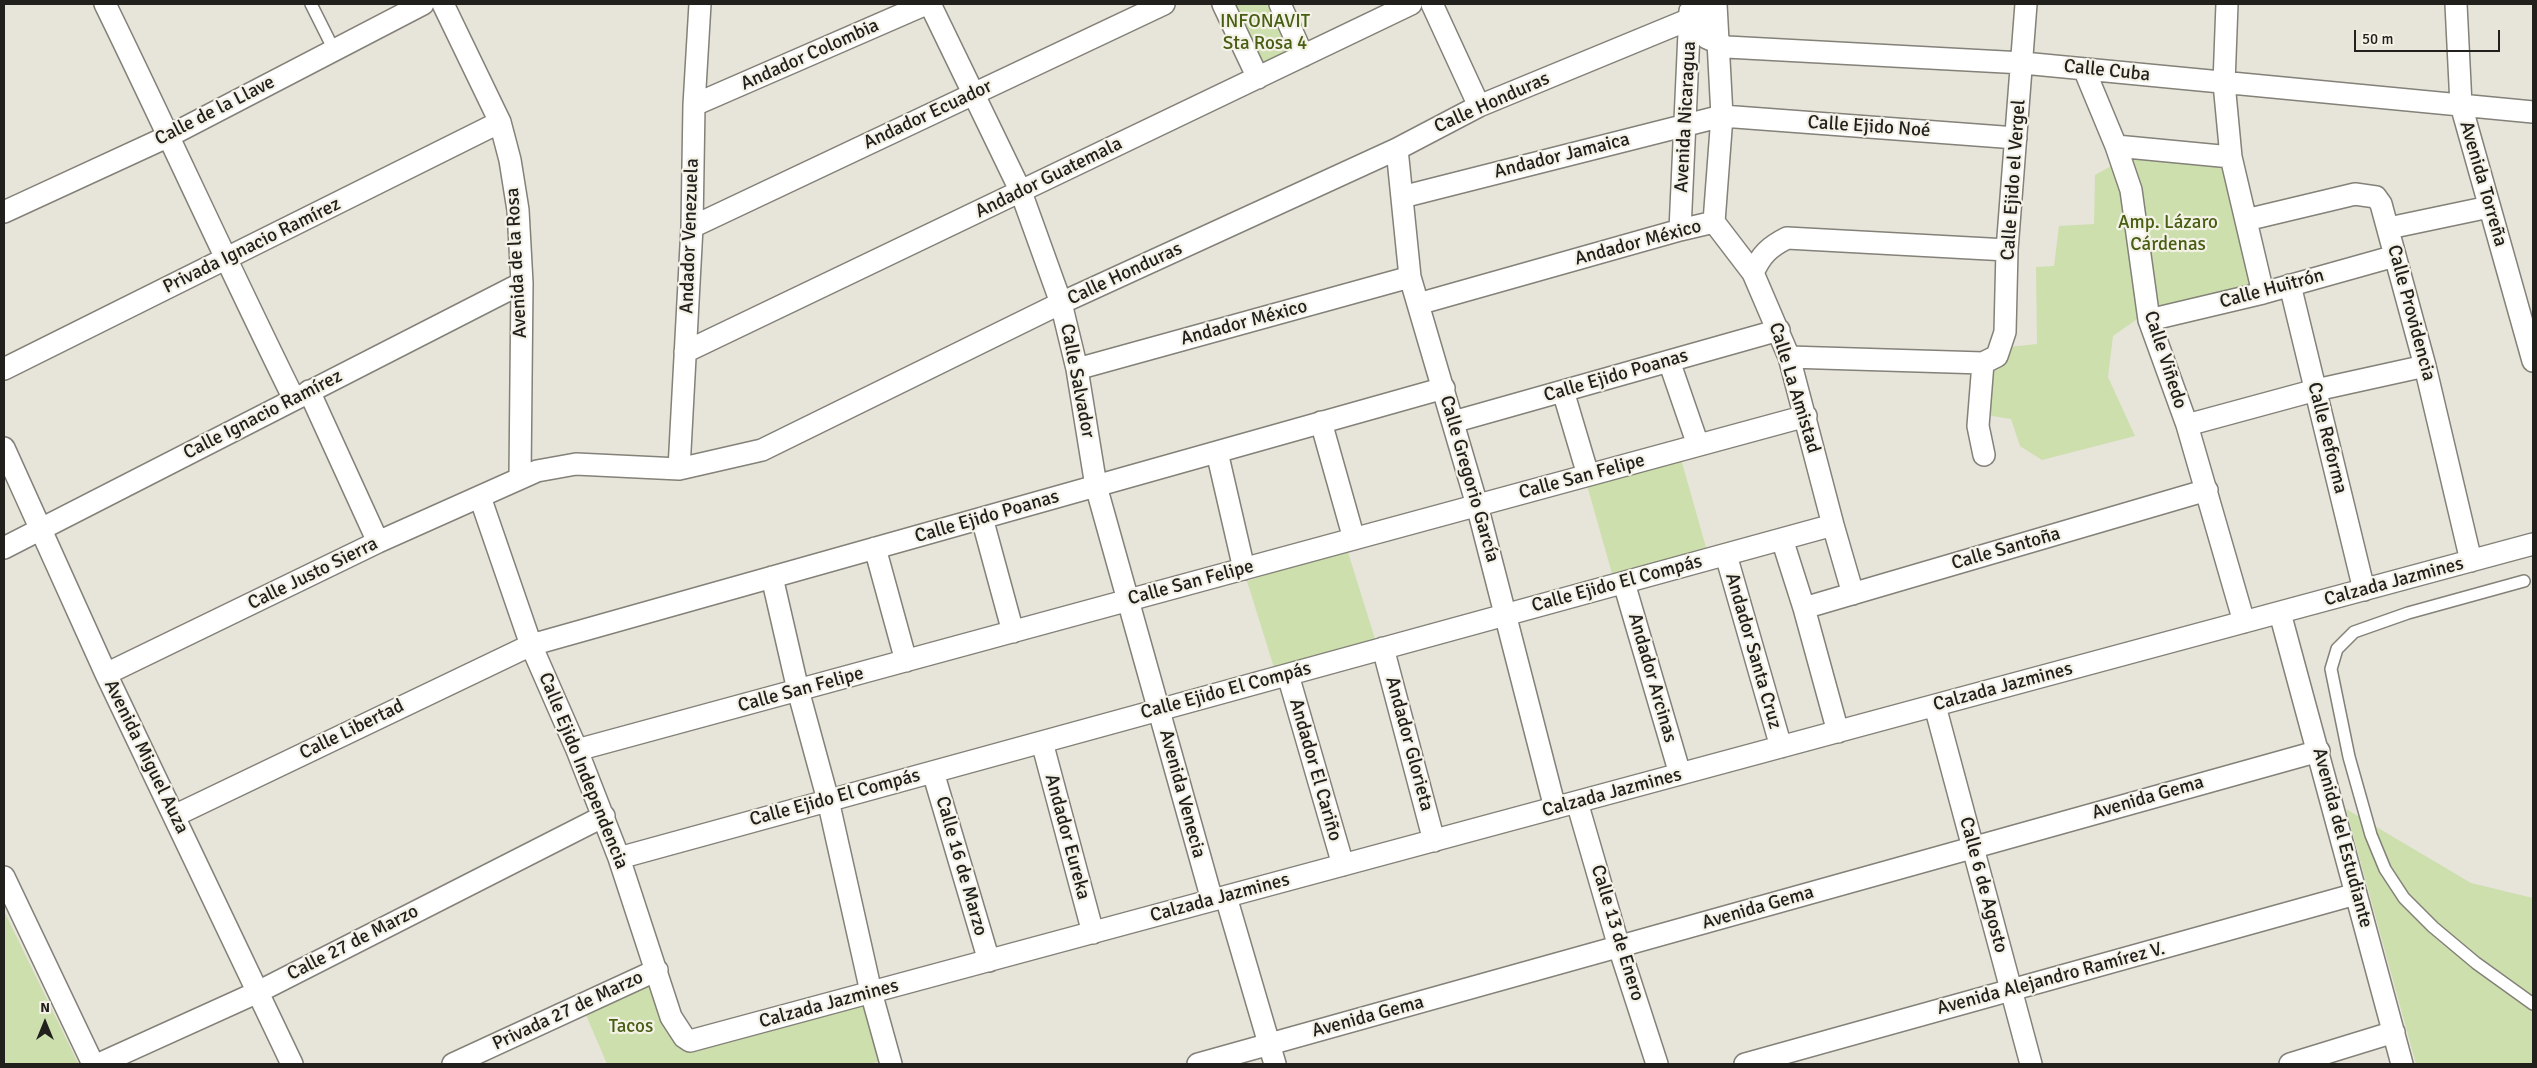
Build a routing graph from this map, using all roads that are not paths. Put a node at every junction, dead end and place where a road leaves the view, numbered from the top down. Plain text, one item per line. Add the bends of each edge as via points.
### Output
1 (105, 4) edge
2 (311, 4) edge
3 (423, 4) edge
4 (443, 4) edge
5 (700, 4) edge
6 (928, 4) edge
7 (1164, 4) edge
8 (1224, 4) edge
9 (1280, 4) edge
10 (1411, 4) edge
11 (1432, 4) edge
12 (1715, 4) edge
13 (2026, 4) edge
14 (2227, 4) edge
15 (2456, 4) edge
16 (1690, 12) edge
17 (1717, 43) junction
18 (334, 50) junction
19 (1302, 56) junction
20 (2023, 63) junction
21 (2084, 69) junction
22 (1258, 78) junction
23 (2224, 83) junction
24 (973, 93) junction
25 (2460, 105) junction
26 (694, 106) junction
27 (1479, 106) junction
28 (2533, 112) edge
29 (1722, 116) junction
30 (500, 122) junction
31 (1686, 125) junction
32 (169, 136) junction
33 (2016, 138) junction
34 (2116, 146) junction
35 (1397, 149) junction
36 (2231, 157) junction
37 (1021, 192) junction
38 (1402, 196) junction
39 (2489, 207) junction
40 (4, 212) edge
41 (2246, 220) junction
42 (1714, 222) junction
43 (692, 227) junction
44 (2389, 228) junction
45 (1680, 230) junction
46 (2007, 250) junction
47 (2395, 256) junction
48 (224, 260) junction
49 (1753, 273) junction
50 (1410, 277) junction
51 (522, 283) junction
52 (2290, 285) junction
53 (2263, 293) junction
54 (1061, 303) junction
55 (1418, 304) junction
56 (2149, 320) junction
57 (1779, 330) junction
58 (686, 352) junction
59 (1789, 357) junction
60 (1669, 360) junction
61 (1990, 360) junction
62 (2533, 361) edge
63 (2425, 366) junction
64 (4, 369) edge
65 (1077, 369) junction
66 (1444, 388) junction
67 (2316, 390) junction
68 (1563, 391) junction
69 (302, 395) junction
70 (1806, 416) junction
71 (1321, 422) junction
72 (1453, 422) junction
73 (2187, 425) junction
74 (1698, 445) junction
75 (4, 448) edge
76 (1217, 452) junction
77 (1984, 455) dead end
78 (679, 469) junction
79 (1588, 475) junction
80 (520, 476) junction
81 (1096, 486) junction
82 (2207, 490) junction
83 (480, 497) junction
84 (1478, 505) junction
85 (982, 518) junction
86 (1833, 526) junction
87 (41, 528) junction
88 (1354, 539) junction
89 (1782, 539) junction
90 (378, 542) junction
91 (2533, 544) edge
92 (4, 548) edge
93 (875, 548) junction
94 (1726, 555) junction
95 (2471, 561) junction
96 (1244, 569) junction
97 (772, 577) junction
98 (2524, 581) dead end
99 (1624, 582) junction
100 (2364, 590) junction
101 (1853, 594) junction
102 (1127, 601) junction
103 (1804, 608) junction
104 (2280, 613) junction
105 (1506, 615) junction
106 (2244, 622) junction
107 (1013, 632) junction
108 (531, 645) junction
109 (1383, 648) junction
110 (906, 661) junction
111 (106, 674) junction
112 (1288, 675) junction
113 (798, 690) junction
114 (1935, 706) junction
115 (1159, 710) junction
116 (1838, 732) junction
117 (1042, 742) junction
118 (1781, 747) junction
119 (577, 750) junction
120 (2319, 751) junction
121 (933, 772) junction
122 (1680, 774) junction
123 (828, 800) junction
124 (1577, 802) junction
125 (1555, 808) junction
126 (174, 816) junction
127 (604, 816) junction
128 (1434, 840) junction
129 (1972, 847) junction
130 (619, 858) junction
131 (1342, 865) junction
132 (4, 877) edge
133 (2356, 894) junction
134 (1219, 899) junction
135 (1093, 932) junction
136 (1619, 948) junction
137 (988, 961) junction
138 (657, 970) junction
139 (2011, 990) junction
140 (258, 992) junction
141 (871, 992) junction
142 (2533, 1004) edge
143 (2394, 1032) junction
144 (690, 1041) joint
145 (1273, 1054) edge
146 (134, 1057) edge
147 (92, 1064) edge
148 (99, 1064) edge
149 (292, 1064) edge
150 (453, 1064) edge
151 (891, 1064) edge
152 (1198, 1064) edge
153 (1657, 1064) edge
154 (1745, 1064) edge
155 (2031, 1064) edge
156 (2290, 1064) edge
157 (2402, 1064) edge

1 - 32 street
2 - 18 lane
3 - 18 street, Calle de la Llave
4 - 30 street, Avenida de la Rosa
5 - 26 street, Andador Venezuela
6 - 24 street, Calle Salvador
6 - 26 street, Andador Colombia
7 - 24 street, Andador Ecuador
8 - 22 street
9 - 19 street
10 - 19 street, Andador Guatemala
11 - 27 street
12 - 16 street, Calle Honduras
12 - 17 street
13 - 20 street, Calle Ejido el Vergel
14 - 23 street
15 - 25 street, Avenida Torreña
16 - 17 street, Calle Cuba via 1707,38
16 - 27 street, Calle Honduras
16 - 31 street, Avenida Nicaragua
17 - 20 street, Calle Cuba via 1727,48
17 - 29 street
18 - 32 street, Calle de la Llave
19 - 22 street, Andador Guatemala
20 - 21 street, Calle Cuba
20 - 33 street, Calle Ejido el Vergel
21 - 23 street, Calle Cuba
21 - 34 street, Calle Viñedo
22 - 37 street, Andador Guatemala
23 - 25 street, Calle Cuba
23 - 36 street
24 - 37 street, Calle Salvador
24 - 43 street, Andador Ecuador
25 - 28 street, Calle Cuba
25 - 39 street, Avenida Torreña
26 - 43 street, Andador Venezuela
27 - 35 street, Calle Honduras
29 - 31 street, Andador Jamaica
29 - 33 street, Calle Ejido Noé
29 - 42 street
30 - 48 street, Privada Ignacio Ramírez
30 - 51 street, Avenida de la Rosa via 518,210
31 - 38 street, Andador Jamaica
31 - 45 street, Avenida Nicaragua
32 - 40 street, Calle de la Llave
32 - 48 street
33 - 46 street, Calle Ejido el Vergel
34 - 36 street
34 - 56 street, Calle Viñedo via 2131,190
35 - 38 street, Calle Gregorio García
35 - 54 street, Calle Honduras
36 - 41 street
37 - 54 street, Calle Salvador
37 - 58 street, Andador Guatemala
38 - 50 street, Calle Gregorio García
39 - 44 street
39 - 62 street, Avenida Torreña
41 - 44 street, Calle Providencia via 2366,194 2376,196
41 - 53 street
42 - 45 street, Andador México
42 - 49 street, Calle La Amistad
43 - 58 street, Andador Venezuela
44 - 47 street, Calle Providencia
45 - 55 street, Andador México
46 - 49 street via 1787,238 1760,256
46 - 61 street, Calle Ejido el Vergel via 2005,332
47 - 52 street, Calle Huitrón
47 - 63 street, Calle Providencia
48 - 64 street, Privada Ignacio Ramírez
48 - 69 street
49 - 57 street, Calle La Amistad
50 - 55 street, Calle Gregorio García
50 - 65 street, Andador México
51 - 69 street, Calle Ignacio Ramírez
51 - 80 street, Avenida de la Rosa
52 - 53 street, Calle Huitrón
52 - 67 street, Calle Reforma
53 - 56 street, Calle Huitrón
54 - 65 street, Calle Salvador
54 - 78 street, Calle Honduras via 762,450
55 - 66 street, Calle Gregorio García
56 - 73 street, Calle Viñedo
57 - 59 street, Calle La Amistad
57 - 60 street, Calle Ejido Poanas
58 - 78 street, Andador Venezuela
59 - 61 street
59 - 70 street, Calle La Amistad
60 - 68 street, Calle Ejido Poanas
60 - 74 street
61 - 77 street, Calle Ejido el Vergel via 1978,426
63 - 67 street
63 - 95 street, Calle Providencia
65 - 81 street, Calle Salvador
66 - 71 street, Calle Ejido Poanas
66 - 72 street, Calle Gregorio García
67 - 73 street
67 - 100 street, Calle Reforma
68 - 72 street, Calle Ejido Poanas
68 - 79 street
69 - 87 street, Calle Ignacio Ramírez
69 - 90 street
70 - 74 street, Calle San Felipe
70 - 86 street, Calle La Amistad
71 - 76 street, Calle Ejido Poanas
71 - 88 street
72 - 84 street, Calle Gregorio García
73 - 82 street, Calle Viñedo
74 - 79 street, Calle San Felipe
75 - 87 street, Avenida Miguel Auza
76 - 81 street, Calle Ejido Poanas
76 - 96 street
78 - 80 street, Calle Honduras via 576,464
79 - 84 street, Calle San Felipe
80 - 83 street, Calle Justo Sierra
81 - 85 street, Calle Ejido Poanas
81 - 102 street, Avenida Venecia
82 - 101 street, Calle Santoña
82 - 106 street, Calle Viñedo
83 - 90 street, Calle Justo Sierra
83 - 108 street, Calle Ejido Independencia
84 - 88 street, Calle San Felipe
84 - 105 street, Calle Gregorio García
85 - 93 street, Calle Ejido Poanas
85 - 107 street
86 - 89 street, Calle Ejido El Compás
86 - 101 street, Calle La Amistad
87 - 92 street, Calle Ignacio Ramírez
87 - 111 street, Avenida Miguel Auza
88 - 96 street, Calle San Felipe
89 - 94 street, Calle Ejido El Compás
89 - 103 street
90 - 111 street, Calle Justo Sierra
91 - 95 street, Calzada Jazmines
93 - 97 street, Calle Ejido Poanas
93 - 110 street
94 - 99 street, Calle Ejido El Compás
94 - 118 street, Andador Santa Cruz
95 - 100 street, Calzada Jazmines
96 - 102 street, Calle San Felipe
97 - 108 street, Calle Ejido Poanas
97 - 113 street
98 - 142 lane via 2408,613 2354,632 2337,649 2331,669 2348,757 2371,835 2385,869 2404,898 2434,927 2476,963
99 - 105 street, Calle Ejido El Compás
99 - 122 street, Andador Arcinas
100 - 104 street, Calzada Jazmines
101 - 103 street, Calle Santoña
102 - 107 street, Calle San Felipe
102 - 115 street, Avenida Venecia
103 - 116 street
104 - 106 street, Calzada Jazmines
104 - 120 street, Avenida del Estudiante
105 - 109 street, Calle Ejido El Compás
105 - 125 street, Calle Gregorio García
106 - 114 street, Calzada Jazmines
107 - 110 street, Calle San Felipe
108 - 119 street, Calle Ejido Independencia
108 - 126 street, Calle Libertad
109 - 112 street, Calle Ejido El Compás
109 - 128 street, Andador Glorieta
110 - 113 street, Calle San Felipe
111 - 126 street, Avenida Miguel Auza
112 - 115 street, Calle Ejido El Compás
112 - 131 street, Andador El Cariño
113 - 119 street, Calle San Felipe
113 - 123 street
114 - 116 street, Calzada Jazmines
114 - 129 street, Calle 6 de Agosto
115 - 117 street, Calle Ejido El Compás
115 - 134 street, Avenida Venecia
116 - 118 street, Calzada Jazmines
117 - 121 street, Calle Ejido El Compás
117 - 135 street, Andador Eureka
118 - 122 street, Calzada Jazmines
119 - 127 street, Calle Ejido Independencia
120 - 129 street, Avenida Gema
120 - 133 street, Avenida del Estudiante
121 - 123 street, Calle Ejido El Compás
121 - 137 street, Calle 16 de Marzo
122 - 124 street, Calzada Jazmines
123 - 130 street, Calle Ejido El Compás
123 - 141 street
124 - 125 street, Calzada Jazmines
124 - 136 street, Calle 13 de Enero
125 - 128 street, Calzada Jazmines
126 - 140 street, Avenida Miguel Auza
127 - 130 street, Calle Ejido Independencia
127 - 140 street, Calle 27 de Marzo
128 - 131 street, Calzada Jazmines
129 - 136 street, Avenida Gema
129 - 139 street, Calle 6 de Agosto
130 - 138 street, Calle Ejido Independencia
131 - 134 street, Calzada Jazmines
132 - 147 street
133 - 139 street, Avenida Alejandro Ramírez V.
133 - 143 street, Avenida del Estudiante
134 - 135 street, Calzada Jazmines
134 - 145 street, Avenida Venecia
135 - 137 street, Calzada Jazmines
136 - 145 street, Avenida Gema
136 - 153 street, Calle 13 de Enero
137 - 141 street, Calzada Jazmines
138 - 144 street, Calle Ejido Independencia via 671,1017
138 - 150 street, Privada 27 de Marzo
139 - 154 street, Avenida Alejandro Ramírez V.
139 - 155 street, Calle 6 de Agosto
140 - 146 street, Calle 27 de Marzo
140 - 149 street, Avenida Miguel Auza
141 - 144 street, Calzada Jazmines
141 - 151 street
143 - 156 street
143 - 157 street, Avenida del Estudiante
145 - 152 street, Avenida Gema
146 - 148 street, Calle 27 de Marzo

